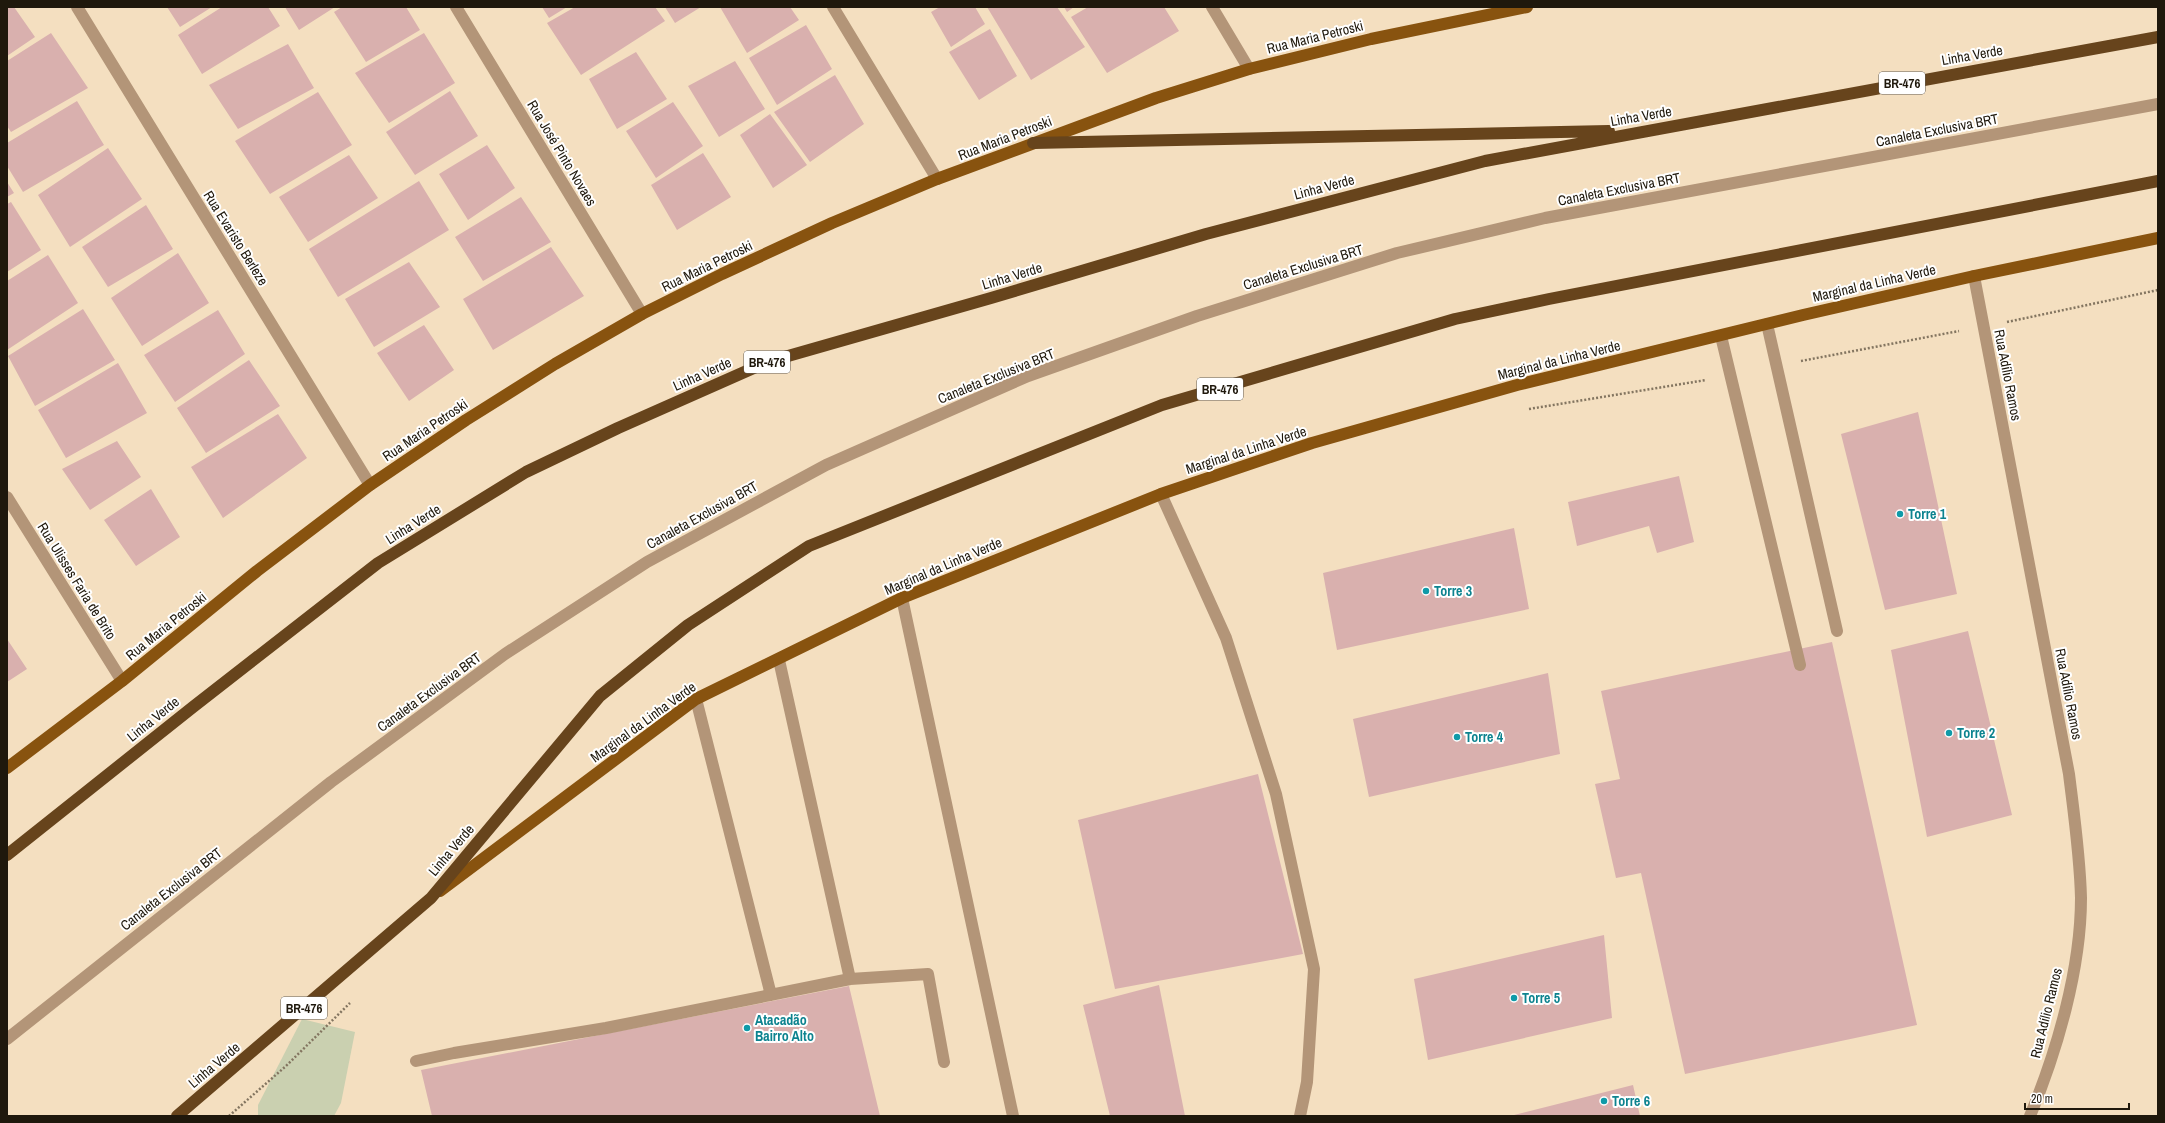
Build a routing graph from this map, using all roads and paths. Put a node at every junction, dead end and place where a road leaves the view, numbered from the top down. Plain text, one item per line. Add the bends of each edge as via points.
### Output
1 (77, 7) edge
2 (456, 7) edge
3 (833, 7) edge
4 (1212, 7) edge
5 (1527, 7) edge
6 (2158, 36) edge
7 (1249, 69) junction
8 (2158, 104) edge
9 (1647, 130) junction
10 (1034, 143) junction
11 (937, 179) junction
12 (2158, 181) edge
13 (2158, 238) edge
14 (1974, 276) junction
15 (2158, 290) edge
16 (2064, 311) dead end
17 (642, 314) junction
18 (1767, 324) junction
19 (1721, 336) junction
20 (1928, 337) dead end
21 (1777, 366) junction
22 (1731, 376) junction
23 (1527, 410) dead end
24 (370, 485) junction
25 (1161, 494) junction
26 (7, 497) edge
27 (902, 598) junction
28 (1837, 631) dead end
29 (779, 660) junction
30 (1800, 665) dead end
31 (122, 681) junction
32 (696, 699) junction
33 (7, 768) edge
34 (7, 855) edge
35 (431, 898) junction
36 (850, 979) junction
37 (771, 995) junction
38 (353, 1000) dead end
39 (7, 1039) edge
40 (416, 1061) dead end
41 (944, 1062) dead end
42 (177, 1116) edge
43 (229, 1116) edge
44 (1013, 1116) edge
45 (1300, 1116) edge
46 (2030, 1116) edge

1 - 24 street, Rua Evaristo Berleze
2 - 17 street, Rua José Pinto Novaes
3 - 11 street
4 - 7 street
5 - 7 main road, Rua Maria Petroski via 1371,39
6 - 9 highway, Linha Verde / BR-476
7 - 10 main road, Rua Maria Petroski via 1156,98
8 - 39 street, Canaleta Exclusiva BRT via 1545,218 1397,253 1197,316 1006,386 826,465 647,562 512,650 331,782
9 - 10 highway
9 - 34 highway, Linha Verde / BR-476 via 1485,161 1406,180 1206,234 767,362 526,472 378,563
10 - 11 main road, Rua Maria Petroski
11 - 17 main road, Rua Maria Petroski via 832,223
12 - 35 highway, Linha Verde / BR-476 via 1455,319 1162,405 810,546 688,625 600,696
13 - 14 main road, Marginal da Linha Verde
14 - 18 main road, Marginal da Linha Verde
14 - 46 street, Rua Adílio Ramos via 2069,774 2078,839 2081,899 2075,956 2065,1008
15 - 16 path
17 - 24 main road, Rua Maria Petroski via 466,420
18 - 19 main road, Marginal da Linha Verde
18 - 21 street
19 - 22 street
19 - 25 main road, Marginal da Linha Verde via 1517,385 1312,443
20 - 21 path
21 - 28 street
22 - 23 path
22 - 30 street
24 - 31 main road, Rua Maria Petroski via 257,571
25 - 27 main road, Marginal da Linha Verde
25 - 45 street via 1226,638 1276,794 1314,969 1307,1082
26 - 31 street, Rua Ulisses Faria de Brito
27 - 29 main road, Marginal da Linha Verde
27 - 44 street
29 - 32 main road, Marginal da Linha Verde
29 - 36 street
31 - 33 main road, Rua Maria Petroski
32 - 35 main road, Marginal da Linha Verde
32 - 37 street
35 - 42 highway, Linha Verde / BR-476
36 - 37 street
36 - 41 street via 928,974
37 - 40 street via 606,1028
38 - 43 path via 286,1066

